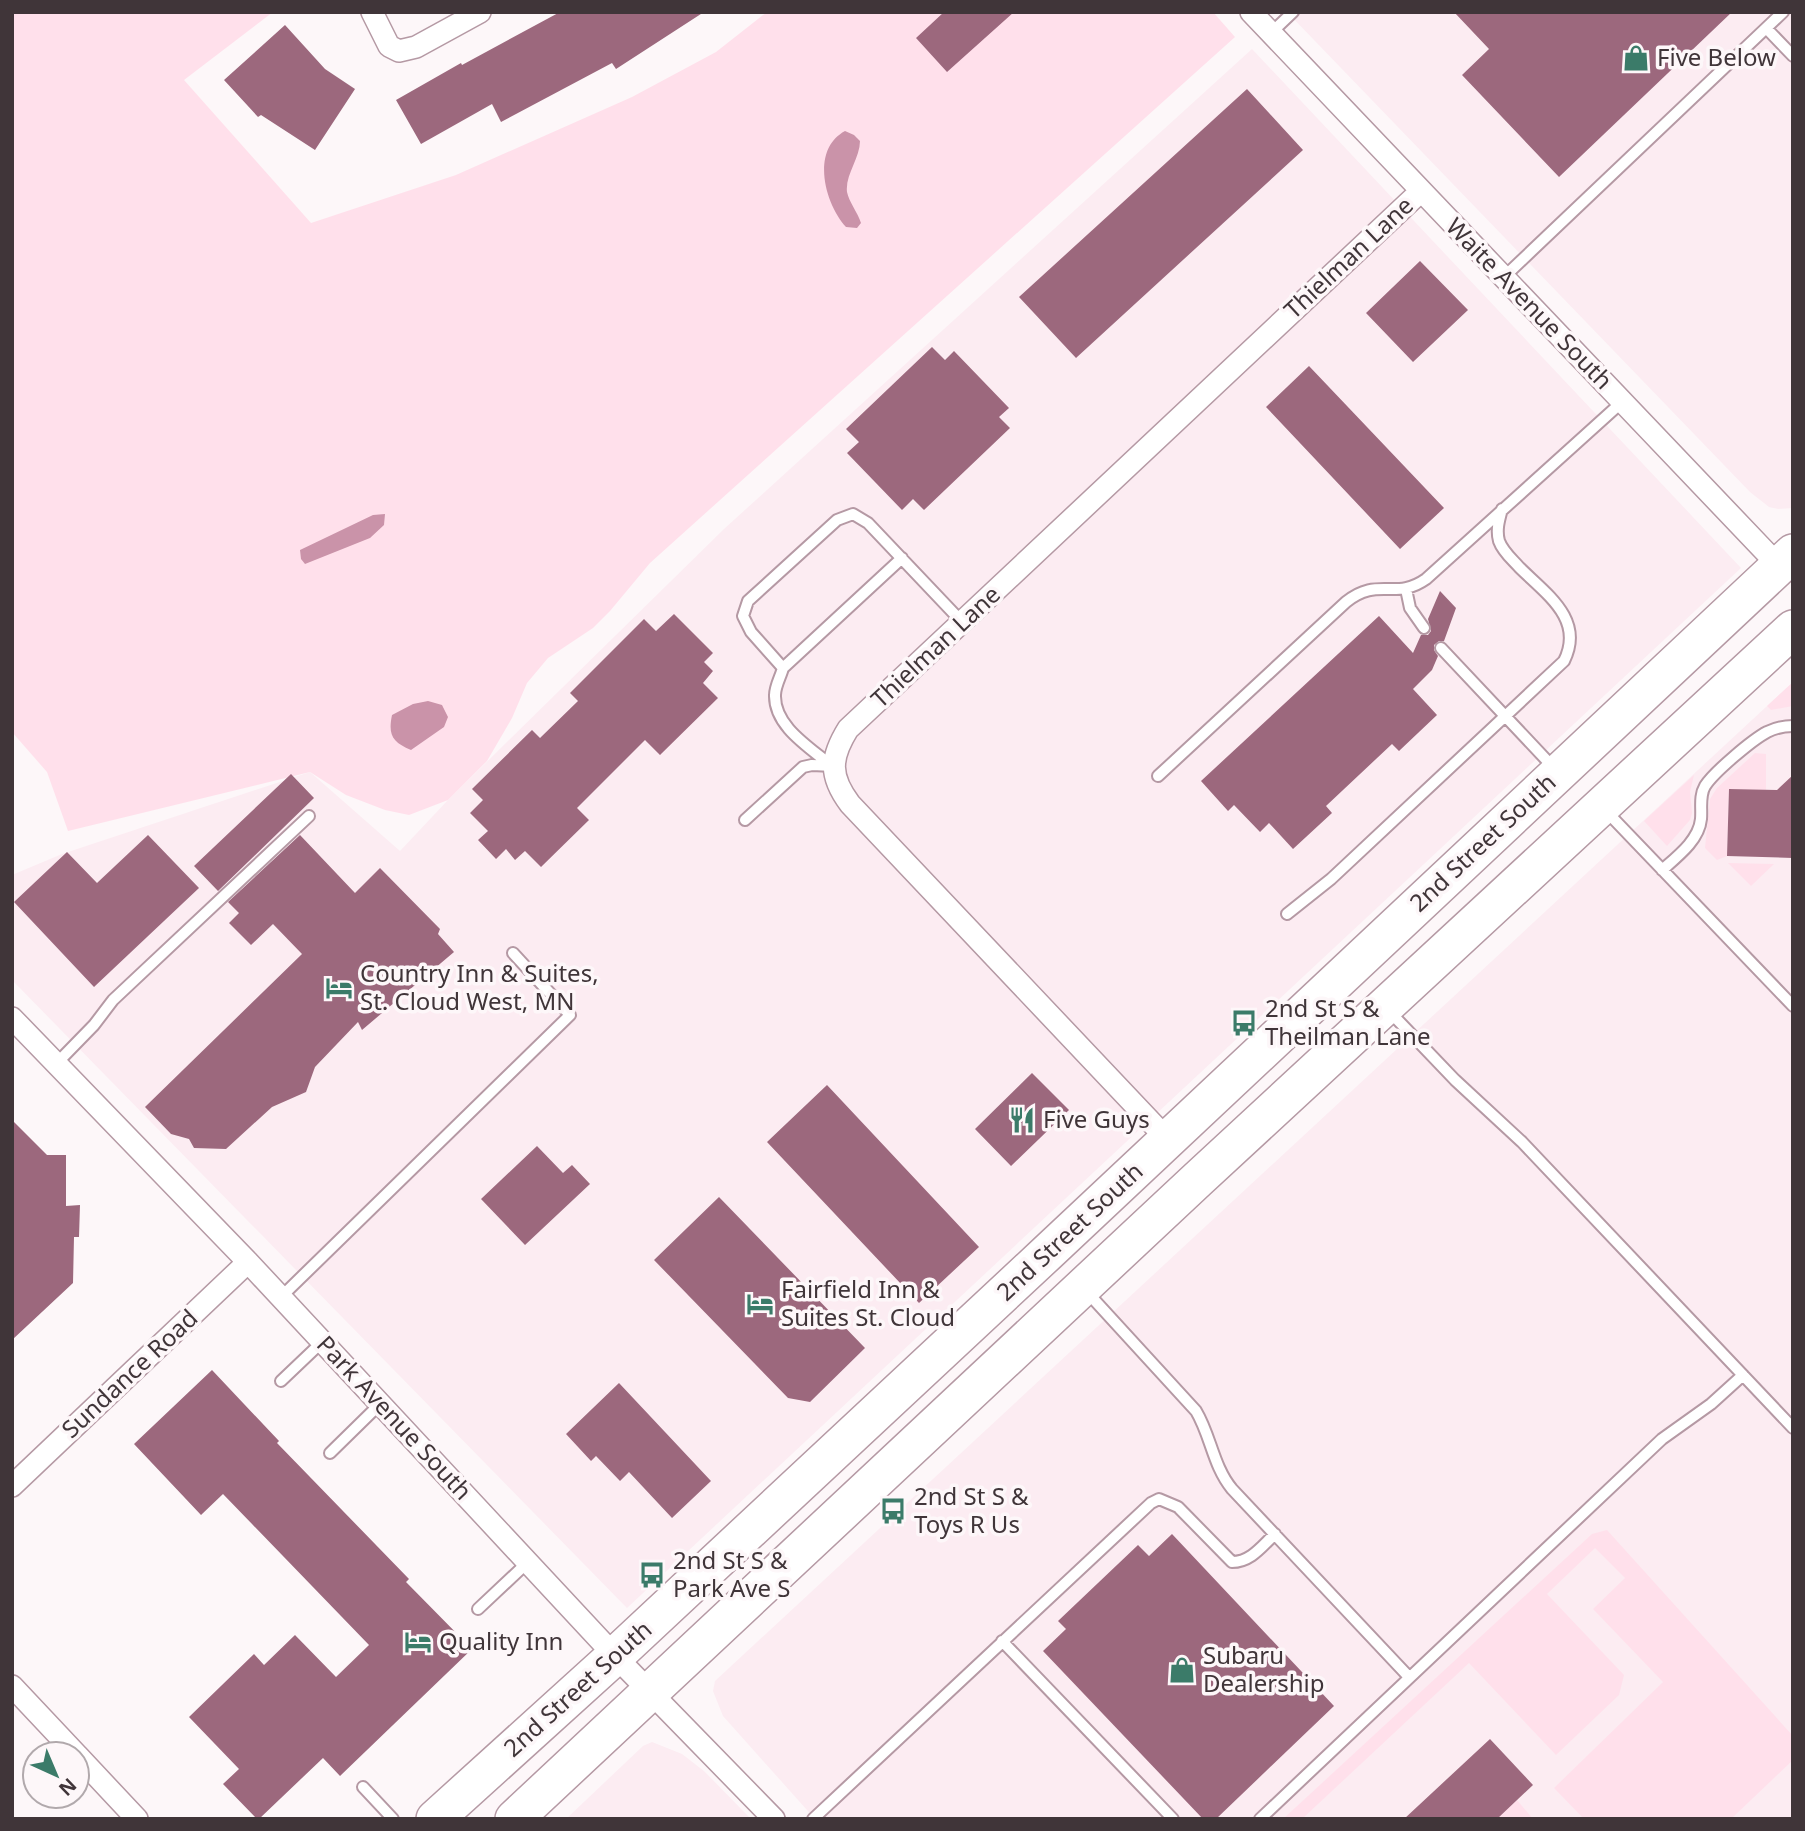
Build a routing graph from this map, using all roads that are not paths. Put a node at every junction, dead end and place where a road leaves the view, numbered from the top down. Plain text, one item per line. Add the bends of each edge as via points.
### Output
1 (372, 12) edge
2 (480, 12) edge
3 (1251, 12) edge
4 (1293, 12) edge
5 (1783, 12) edge
6 (1767, 29) junction
7 (1271, 33) junction
8 (1793, 56) edge
9 (1421, 191) junction
10 (1504, 277) junction
11 (1622, 402) junction
12 (1502, 509) junction
13 (902, 558) junction
14 (1786, 559) edge
15 (1406, 589) junction
16 (962, 622) junction
17 (1424, 628) dead end
18 (1793, 629) edge
19 (1441, 648) dead end
20 (783, 668) junction
21 (1506, 717) junction
22 (1793, 726) edge
23 (833, 766) junction
24 (1558, 773) junction
25 (1158, 776) dead end
26 (1601, 806) junction
27 (309, 816) dead end
28 (745, 820) dead end
29 (1662, 870) junction
30 (1287, 914) dead end
31 (513, 953) dead end
32 (1385, 1006) junction
33 (1793, 1006) edge
34 (12, 1018) edge
35 (56, 1064) junction
36 (1168, 1140) junction
37 (248, 1262) junction
38 (1082, 1288) junction
39 (281, 1297) junction
40 (323, 1342) junction
41 (1743, 1374) junction
42 (281, 1381) dead end
43 (380, 1404) junction
44 (1793, 1428) edge
45 (330, 1453) dead end
46 (12, 1486) edge
47 (1275, 1534) junction
48 (528, 1562) junction
49 (478, 1609) dead end
50 (1002, 1641) junction
51 (615, 1656) junction
52 (1409, 1677) junction
53 (12, 1686) edge
54 (650, 1691) junction
55 (64, 1740) edge
56 (91, 1769) edge
57 (363, 1787) dead end
58 (767, 1817) edge
59 (517, 1818) edge
60 (137, 1819) edge
61 (394, 1819) edge
62 (435, 1819) edge
63 (813, 1819) edge
64 (1173, 1819) edge
65 (1260, 1819) edge

1 - 2 street via 389,46 400,51
3 - 7 street, Waite Avenue South
4 - 7 lane
5 - 6 lane
6 - 8 lane
6 - 10 lane
7 - 9 street, Waite Avenue South
9 - 10 street, Waite Avenue South
9 - 16 street, Thielman Lane
10 - 11 street, Waite Avenue South
11 - 12 lane
11 - 14 street, Waite Avenue South
12 - 15 lane via 1426,579
12 - 21 lane via 1498,522 1505,553 1565,615 1572,639 1564,661
13 - 16 lane
13 - 20 lane
13 - 20 lane via 853,514 837,520 748,601 743,616 751,632
14 - 24 highway, 2nd Street South
15 - 17 lane via 1410,608
15 - 25 lane via 1357,593
16 - 23 street, Thielman Lane via 848,729 836,748
18 - 26 highway, 2nd Street South
19 - 21 lane
20 - 23 lane via 775,693 778,713 794,735
21 - 24 lane
21 - 30 lane
22 - 29 lane via 1765,733 1710,780 1704,788 1699,828
23 - 28 lane via 803,767
23 - 36 street via 838,788 850,804
24 - 36 highway, 2nd Street South
26 - 29 lane
26 - 32 highway, 2nd Street South
27 - 35 lane via 113,1000
29 - 33 lane
31 - 39 lane via 570,1015
32 - 38 highway, 2nd Street South
32 - 41 lane
34 - 35 street, Park Avenue South
35 - 37 street, Park Avenue South
36 - 51 highway, 2nd Street South
37 - 39 street, Park Avenue South
37 - 46 street, Sundance Road
38 - 47 lane via 1196,1410 1223,1478
38 - 54 highway, 2nd Street South
39 - 40 street, Park Avenue South
40 - 42 lane
40 - 43 street, Park Avenue South
41 - 44 lane
41 - 52 lane via 1662,1439
43 - 45 lane
43 - 48 street, Park Avenue South
47 - 50 lane via 1251,1556 1232,1562 1178,1507 1159,1499
47 - 52 lane
48 - 49 lane
48 - 51 street, Park Avenue South
50 - 63 lane
50 - 64 lane
51 - 54 street, Park Avenue South
51 - 62 highway, 2nd Street South
52 - 65 lane
53 - 55 street
54 - 58 street, Park Avenue South
54 - 59 highway, 2nd Street South
56 - 60 street
57 - 61 lane

